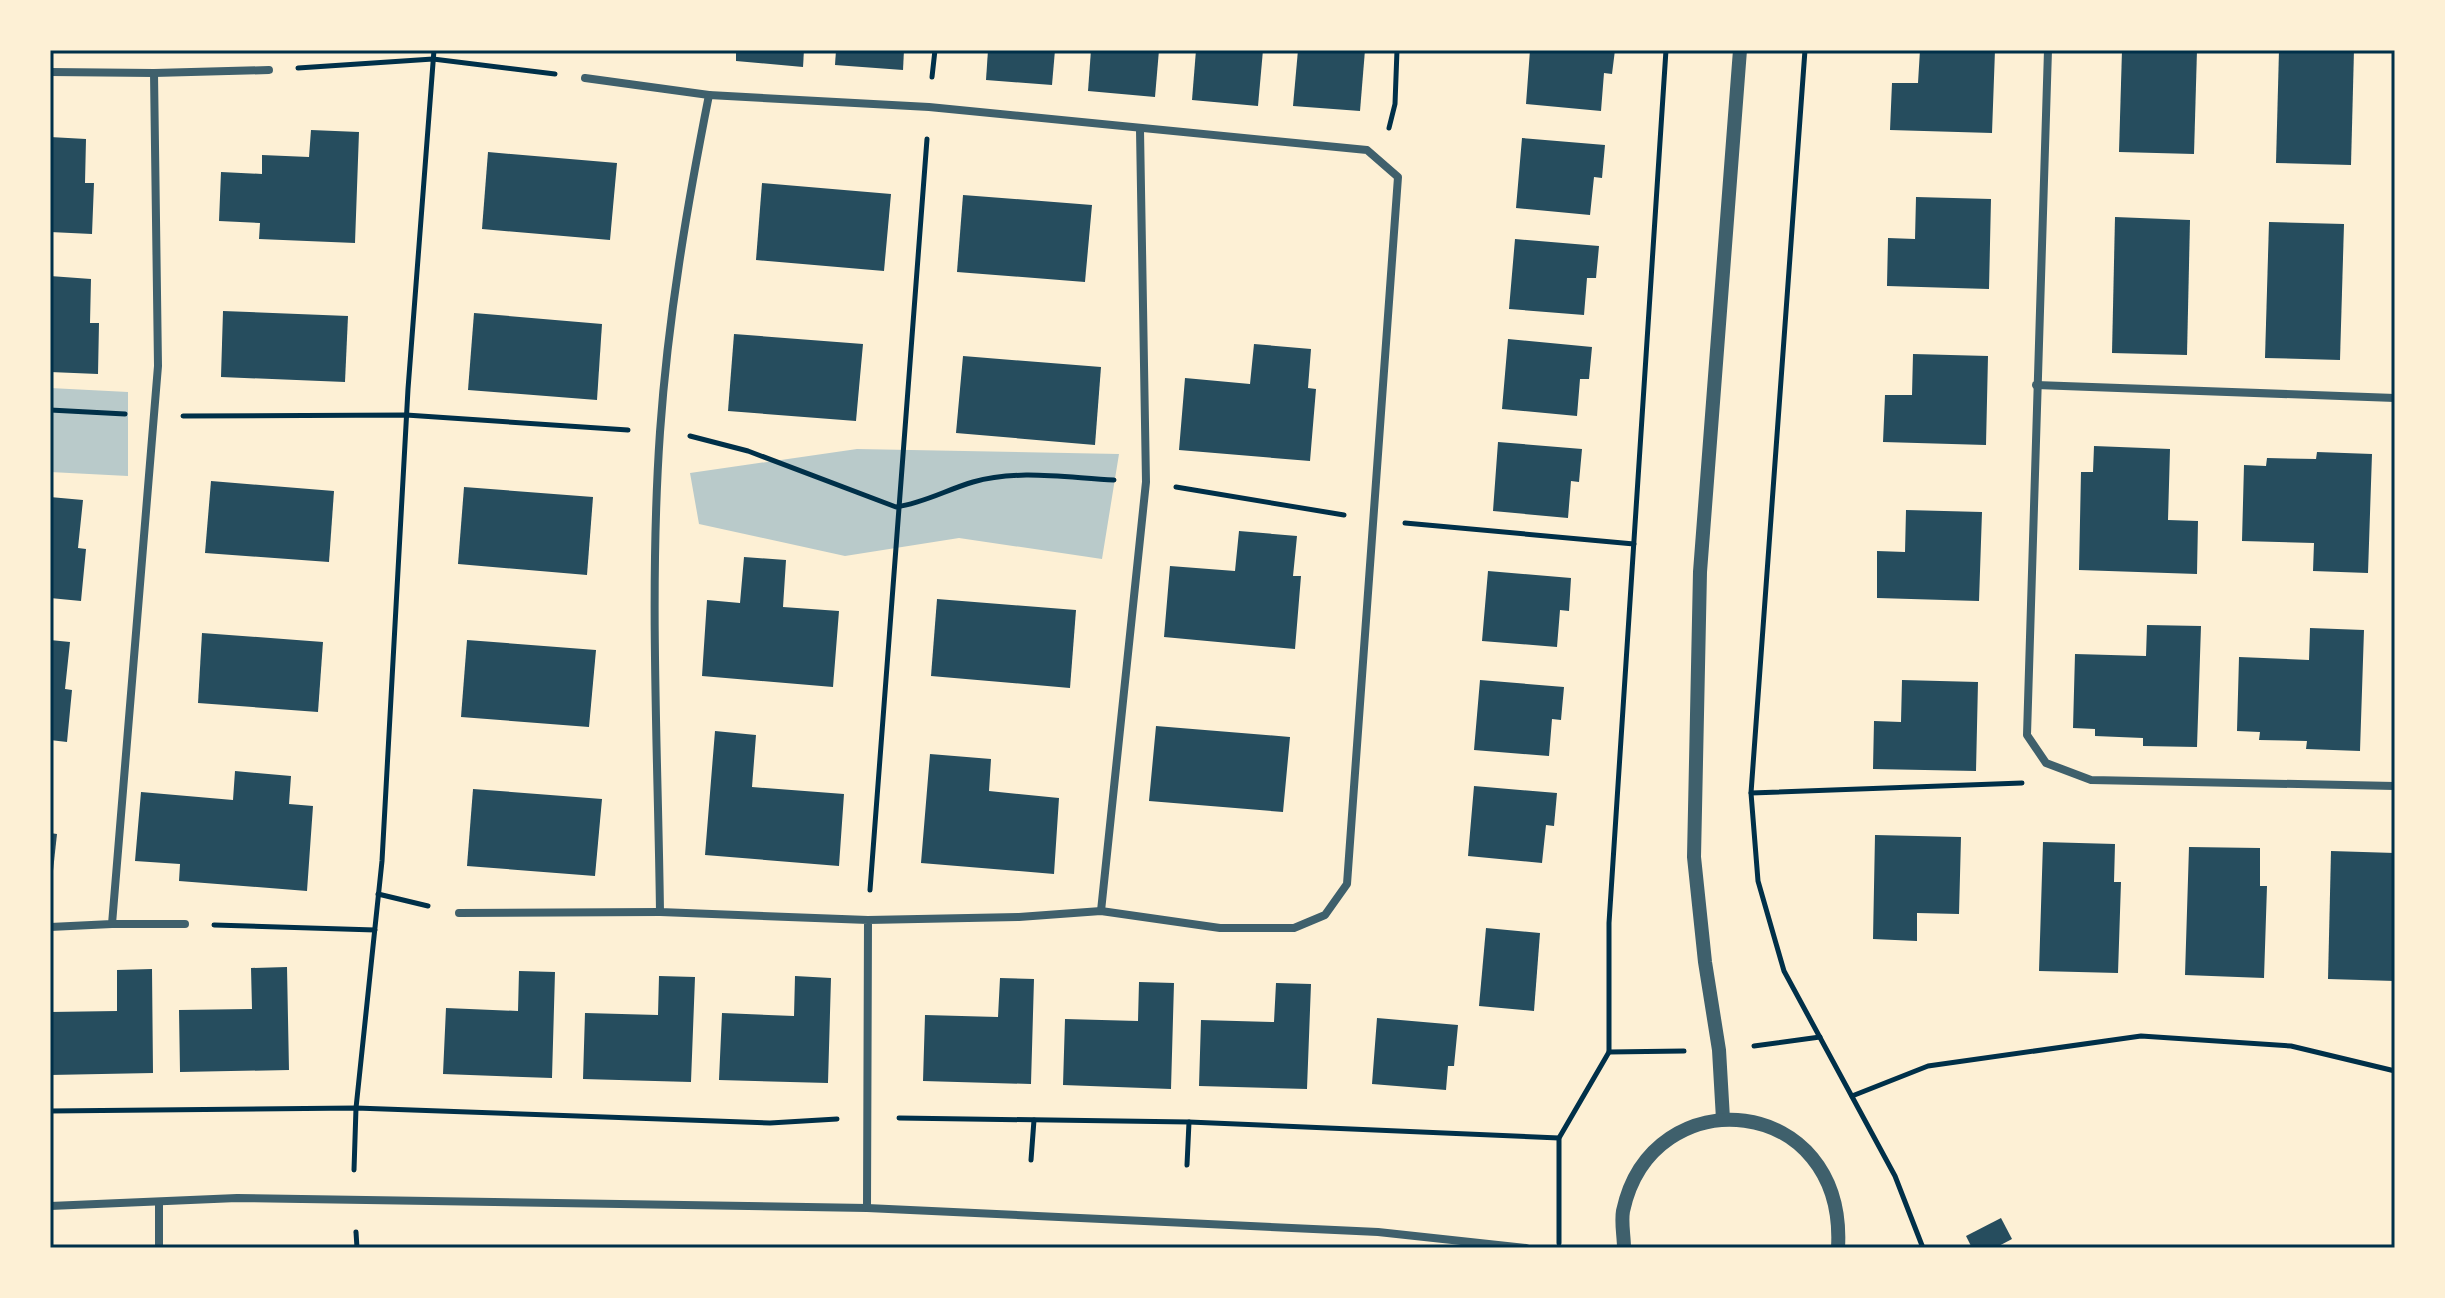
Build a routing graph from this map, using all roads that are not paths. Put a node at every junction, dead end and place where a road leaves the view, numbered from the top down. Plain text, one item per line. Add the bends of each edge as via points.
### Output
1 (1740, 50) edge
2 (2048, 50) edge
3 (269, 70) road end
4 (50, 72) edge
5 (154, 73) junction
6 (585, 78) road end
7 (709, 95) junction
8 (1140, 130) junction
9 (2036, 385) junction
10 (2395, 398) edge
11 (2395, 786) edge
12 (1101, 911) junction
13 (660, 912) junction
14 (459, 913) road end
15 (868, 920) junction
16 (112, 924) junction
17 (185, 924) road end
18 (50, 927) edge
19 (1723, 1119) junction
20 (159, 1203) junction
21 (50, 1206) edge
22 (867, 1208) junction
23 (159, 1248) edge
24 (1526, 1248) edge
25 (1624, 1248) edge
26 (1838, 1248) edge

1 - 19 street via 1700,572 1694,857
2 - 9 street
3 - 5 street
4 - 5 street
5 - 16 street via 158,366
6 - 7 street
7 - 8 street via 929,107
7 - 13 street via 684,218 660,432 655,662
8 - 12 street via 1146,482
8 - 12 street via 1367,150 1398,177 1347,884 1325,915 1294,928 1220,928
9 - 10 street
9 - 11 street via 2027,735 2046,763 2091,780
12 - 15 street
13 - 14 street
13 - 15 street
15 - 22 street
16 - 17 street
16 - 18 street
19 - 25 street via 1688,1128 1657,1149 1634,1178 1623,1213
19 - 26 street via 1756,1122 1787,1135 1813,1157 1831,1185 1839,1218
20 - 21 street
20 - 22 street via 354,1198
20 - 23 street
22 - 24 street via 1378,1232

